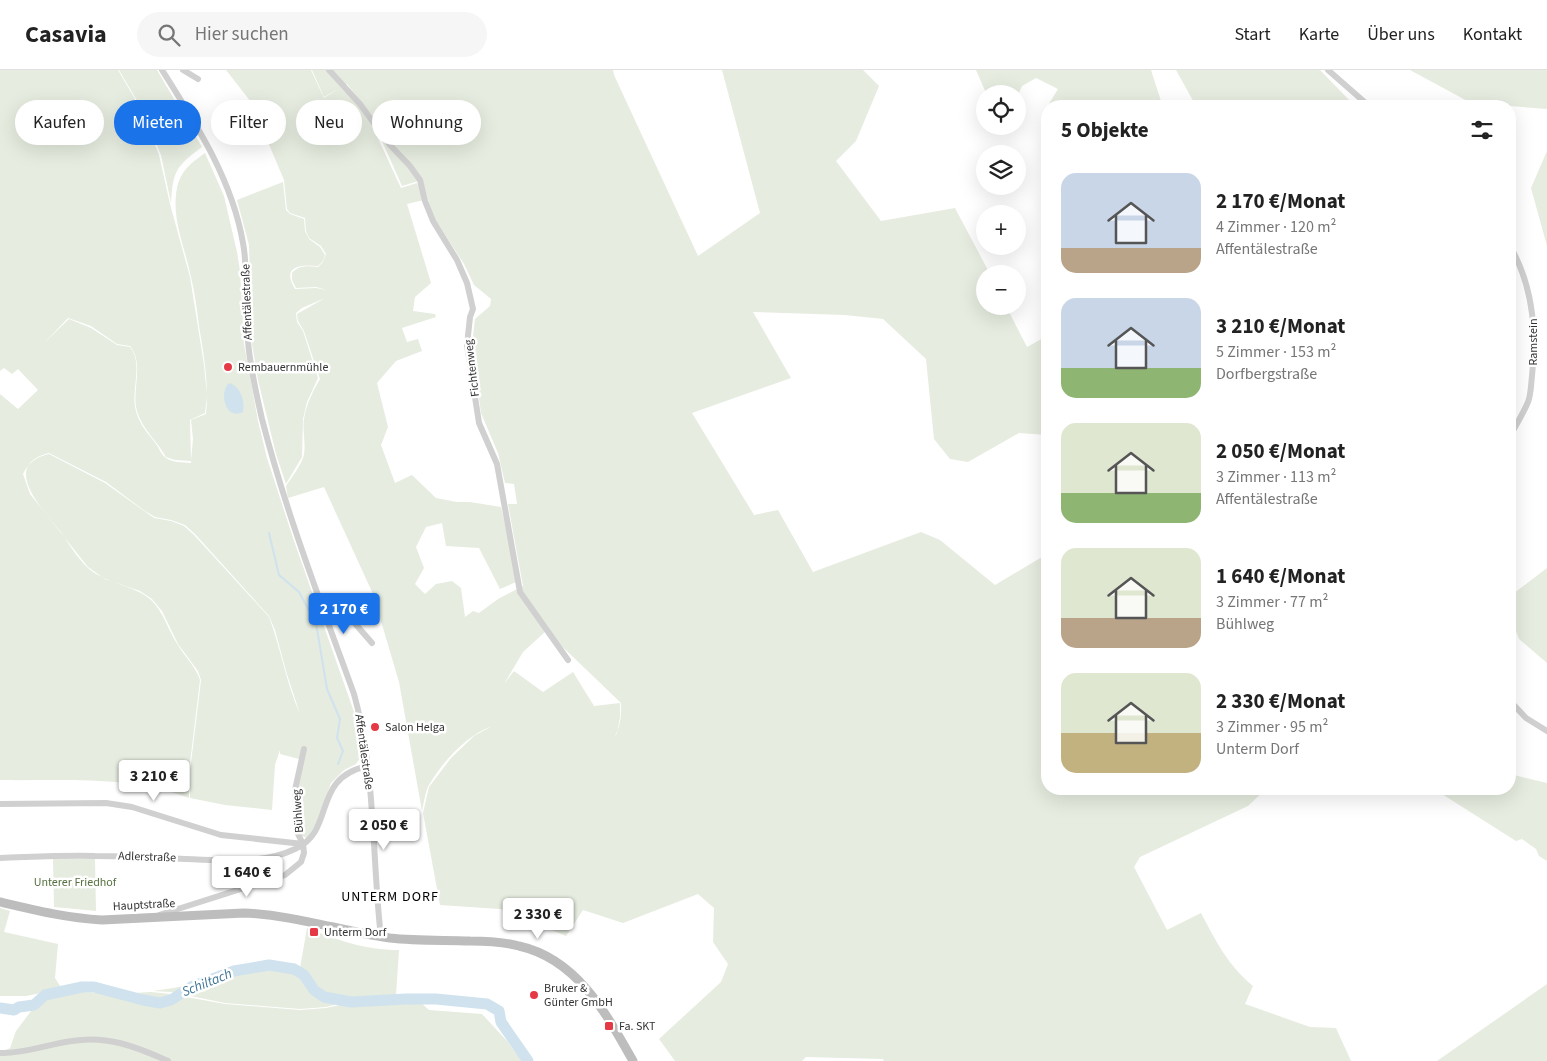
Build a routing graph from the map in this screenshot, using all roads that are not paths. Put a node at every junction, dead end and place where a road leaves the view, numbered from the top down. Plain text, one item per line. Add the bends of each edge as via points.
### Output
1 (162, 70) edge
2 (183, 70) edge
3 (329, 70) edge
4 (1328, 70) edge
5 (198, 80) dead end
6 (1362, 100) edge
7 (1516, 257) edge
8 (1516, 425) edge
9 (321, 603) junction
10 (372, 643) dead end
11 (568, 660) dead end
12 (1516, 707) edge
13 (1547, 731) edge
14 (304, 749) dead end
15 (368, 766) junction
16 (0, 804) edge
17 (303, 844) junction
18 (0, 858) edge
19 (0, 902) edge
20 (152, 917) junction
21 (378, 936) junction
22 (0, 1053) edge
23 (168, 1061) edge
24 (633, 1061) edge

1 - 9 street, Affentälestraße via 222,172 236,210 244,244 248,342 260,408 286,500
2 - 5 street
3 - 11 street, Fichtenweg via 420,180 433,221 458,260 472,309 467,345 479,423 497,464 520,592
4 - 6 street
7 - 8 street, Ramstein via 1534,320 1535,354 1528,402
9 - 10 street via 338,604
9 - 15 street, Affentälestraße via 362,721
12 - 13 street
14 - 17 street, Bühlweg via 295,790 298,834
15 - 17 street, Adlerstraße via 354,769 337,781 318,825
15 - 21 street, Affentälestraße
16 - 17 street via 132,806 220,835
17 - 18 street, Adlerstraße via 272,856 227,860 92,855
17 - 20 street, Bühlweg via 301,862 285,875
19 - 20 main road, Hauptstraße via 78,918
20 - 21 main road, Hauptstraße via 262,914
21 - 24 main road via 501,943 520,946 549,958 580,980 592,994
22 - 23 street via 12,1054 73,1040 100,1039 141,1049

